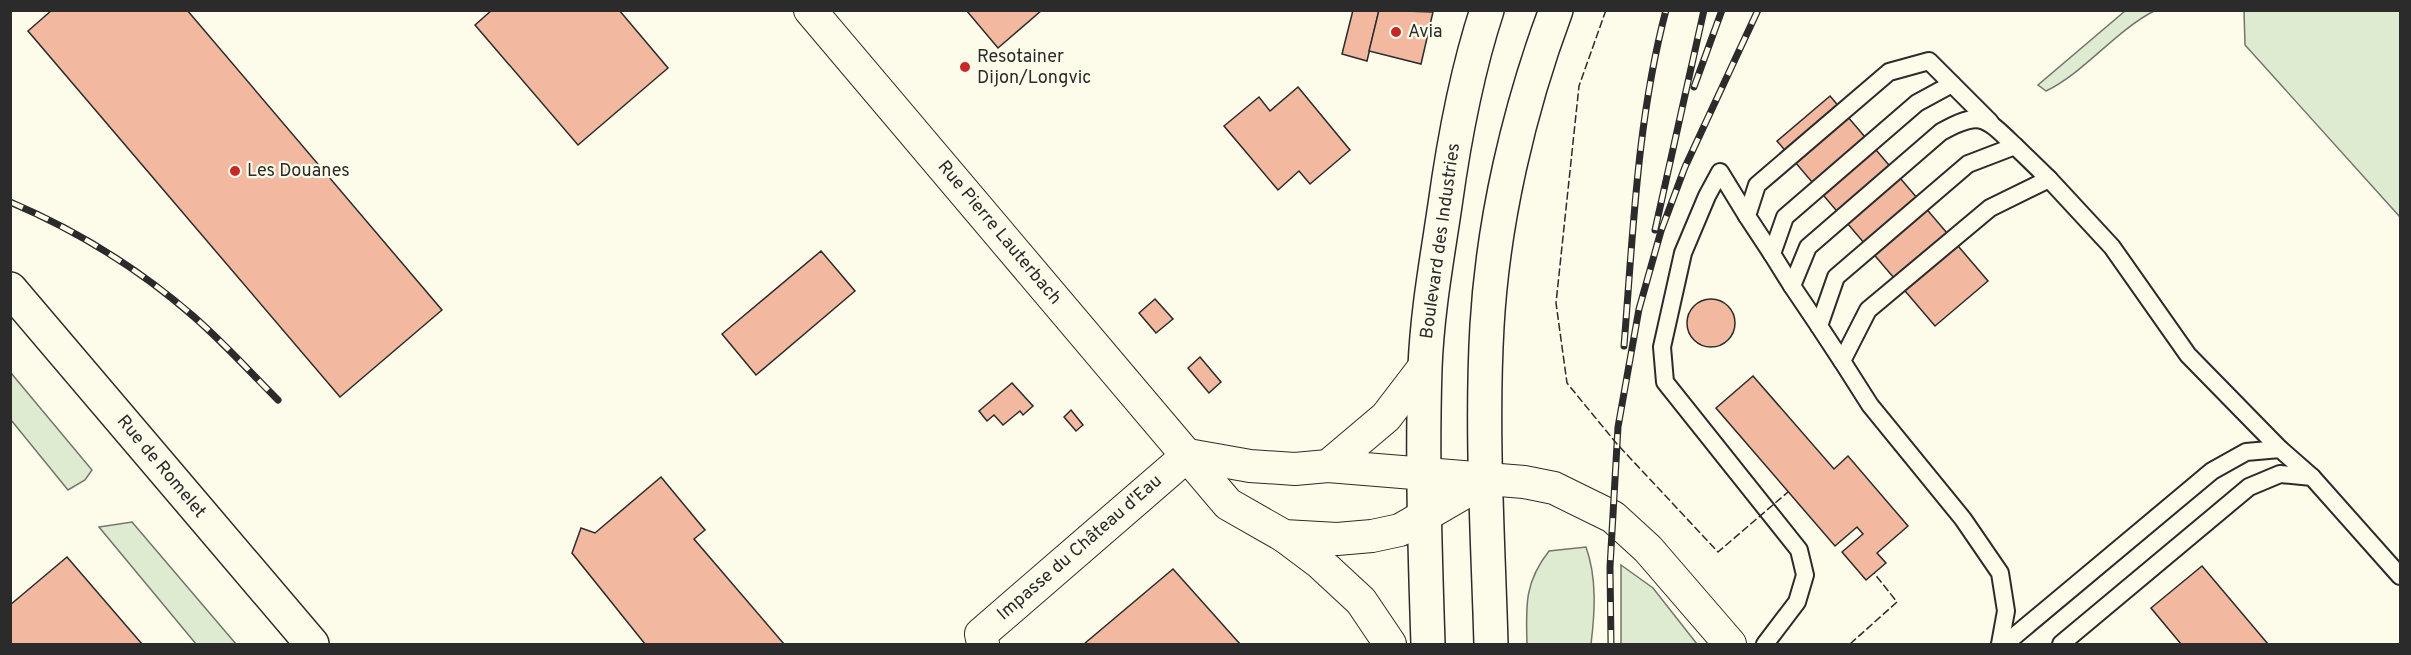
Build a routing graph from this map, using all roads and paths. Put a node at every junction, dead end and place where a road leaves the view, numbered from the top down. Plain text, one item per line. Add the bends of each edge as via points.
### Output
1 (810, 10) edge
2 (1487, 10) edge
3 (1556, 10) edge
4 (1952, 84) junction
5 (1990, 122) junction
6 (2015, 146) junction
7 (2049, 179) junction
8 (1747, 216) junction
9 (1772, 254) junction
10 (1792, 286) junction
11 (10, 289) edge
12 (1819, 326) junction
13 (1842, 361) junction
14 (1425, 366) junction
15 (2280, 449) junction
16 (1188, 455) junction
17 (1328, 466) junction
18 (1424, 476) junction
19 (2312, 477) junction
20 (1486, 480) junction
21 (1424, 517) junction
22 (1284, 536) junction
23 (2400, 576) edge
24 (312, 645) edge
25 (982, 645) edge
26 (1390, 645) edge
27 (1428, 645) edge
28 (1491, 645) edge
29 (1730, 645) edge
30 (1765, 645) edge
31 (2000, 645) edge
32 (2005, 645) edge
33 (2061, 645) edge

1 - 16 street, Rue Pierre Lauterbach
2 - 14 main road, Boulevard des Industries via 1453,149
3 - 20 main road via 1527,97 1508,175 1495,257 1487,324
4 - 5 lane
4 - 8 lane via 1929,61 1889,72 1757,185
4 - 9 lane via 1917,103 1785,217
5 - 6 lane
5 - 10 lane via 1965,119 1941,132 1808,247
6 - 7 lane
6 - 12 lane via 1968,164 1836,277
7 - 13 lane via 1990,208 1868,310
7 - 15 lane via 2112,247 2188,355
8 - 9 lane
8 - 30 lane via 1720,172 1683,252 1662,348 1665,382 1799,550 1805,575 1797,602
9 - 10 lane
10 - 12 lane
11 - 24 main road, Rue de Romelet
12 - 13 lane
13 - 31 lane via 1870,405 1963,519 2000,573 2006,611
14 - 17 street via 1386,417
14 - 18 main road, Boulevard des Industries
15 - 19 lane
15 - 32 lane via 2246,452 2212,471
16 - 17 street via 1250,466
16 - 22 street, Rue Pierre Lauterbach via 1228,504
16 - 25 street, Impasse du Château d'Eau via 981,634
17 - 18 street
18 - 20 street
18 - 21 main road, Boulevard des Industries
19 - 23 lane
19 - 33 lane via 2280,474 2249,487
20 - 21 street
20 - 28 main road
20 - 29 street via 1554,488 1613,517 1648,549
21 - 22 street, Rue Pierre Lauterbach via 1400,530 1372,536
21 - 27 main road, Boulevard des Industries
22 - 26 street, Rue Pierre Lauterbach via 1361,601

